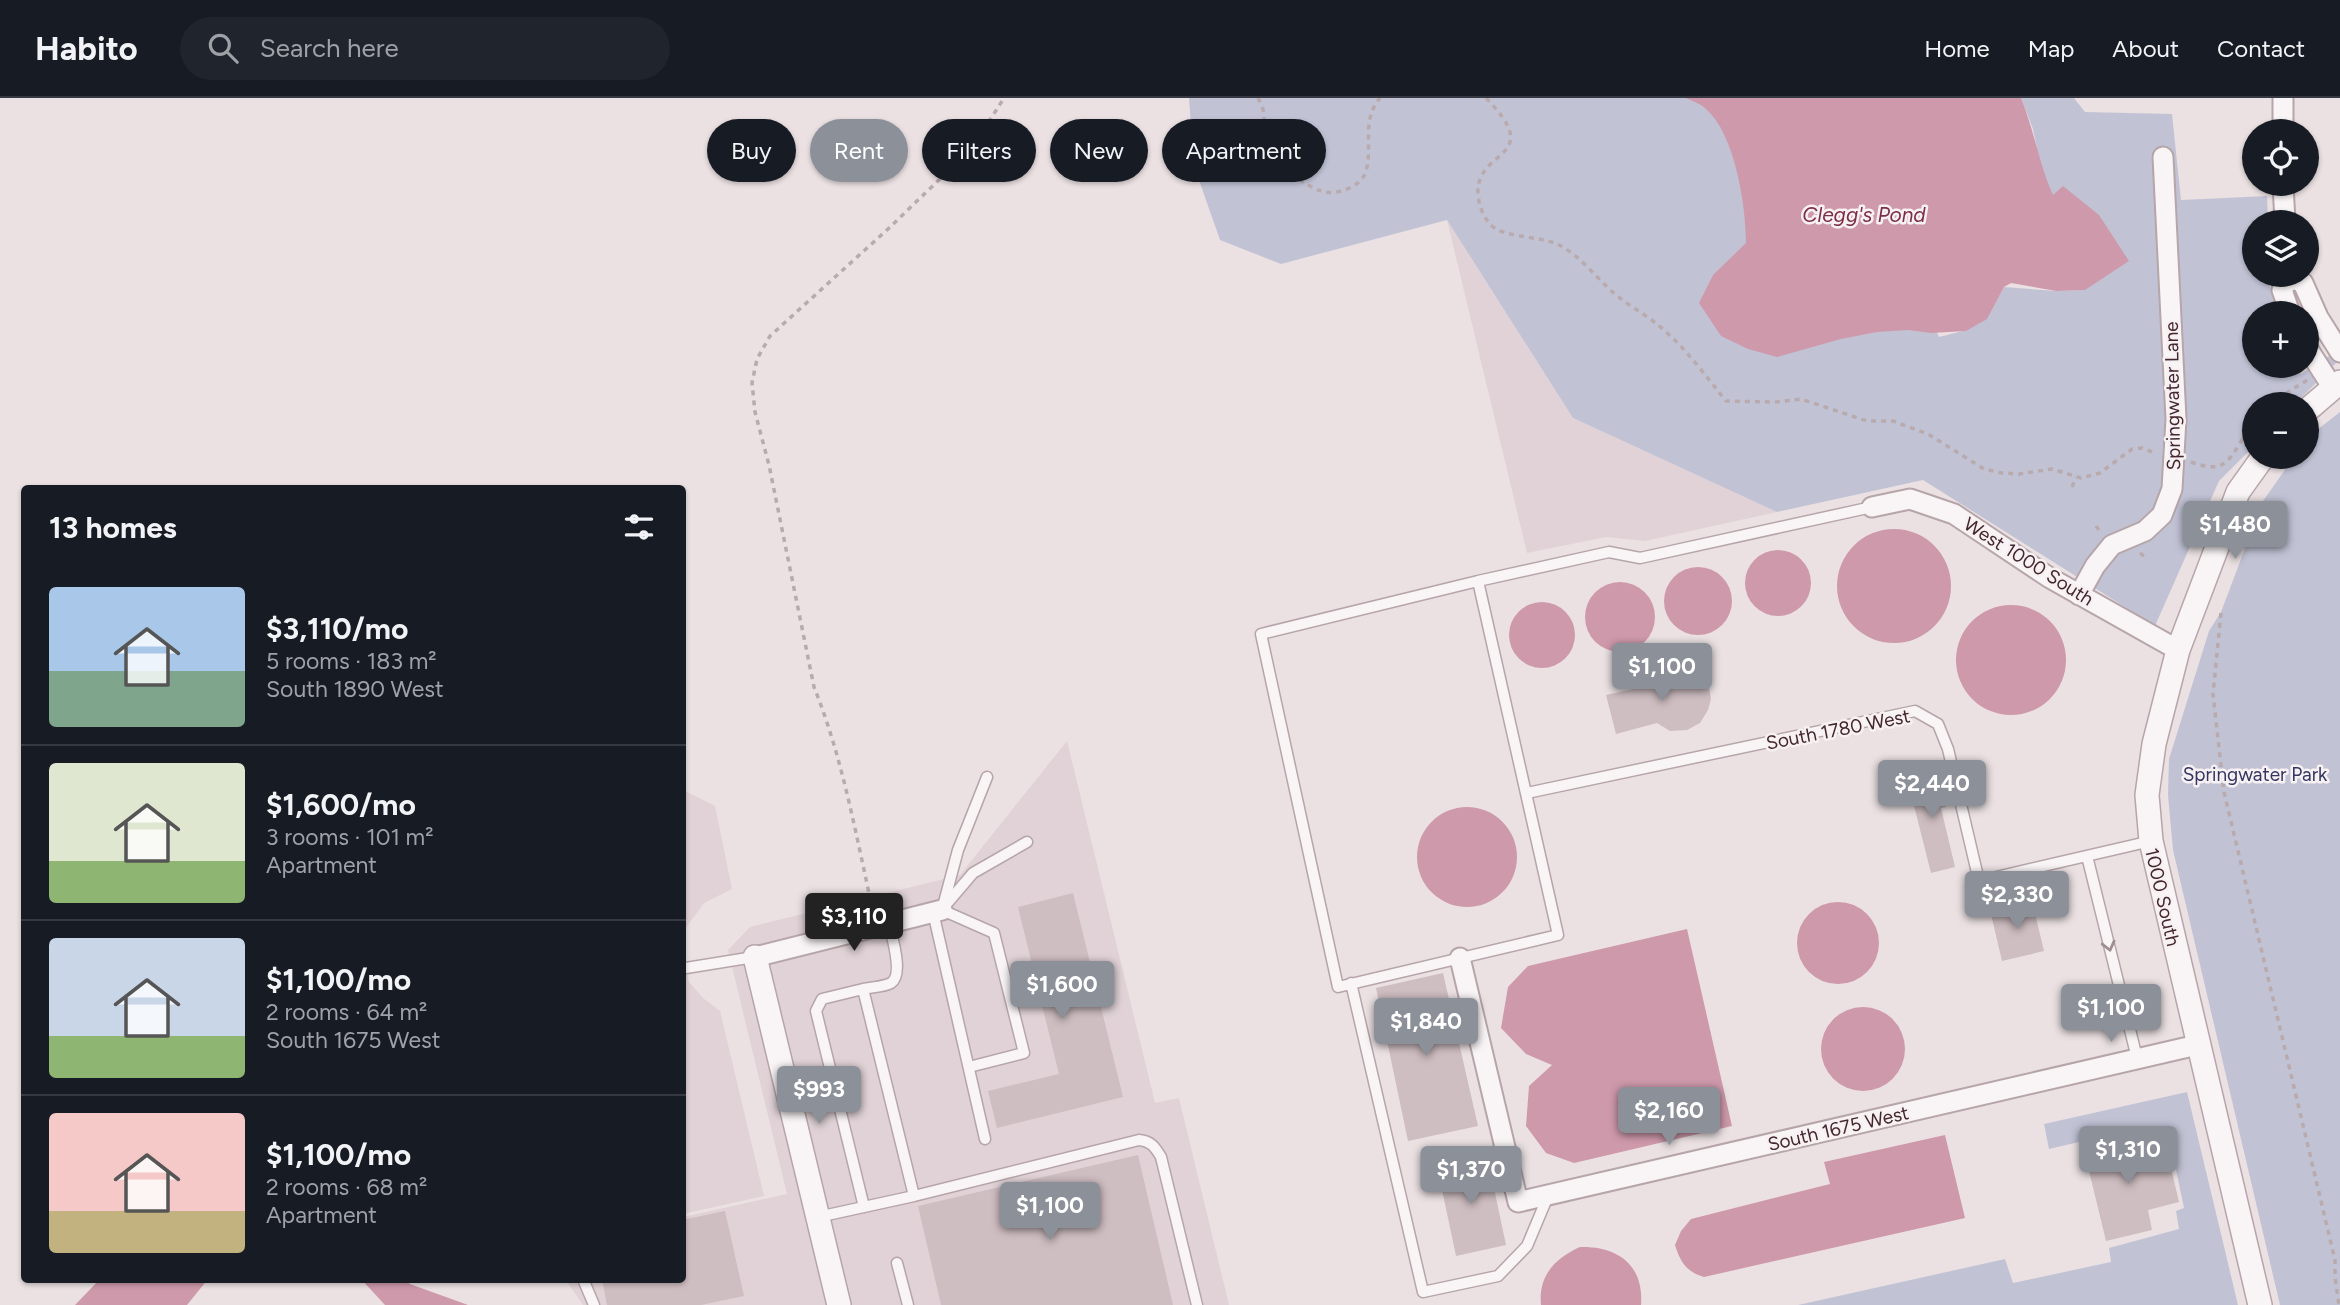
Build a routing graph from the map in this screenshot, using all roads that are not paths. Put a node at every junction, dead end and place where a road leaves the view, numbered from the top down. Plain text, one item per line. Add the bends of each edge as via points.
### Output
1 (2283, 98) edge
2 (2283, 119) edge
3 (2163, 157) dead end
4 (2319, 328) edge
5 (2340, 352) edge
6 (2319, 362) edge
7 (2336, 385) edge
8 (2319, 400) edge
9 (2254, 469) edge
10 (1872, 507) joint
11 (1478, 580) junction
12 (2079, 595) junction
13 (2178, 650) junction
14 (987, 778) dead end
15 (1527, 793) junction
16 (2151, 841) junction
17 (1027, 842) dead end
18 (2087, 856) junction
19 (938, 911) junction
20 (883, 925) junction
21 (755, 957) junction
22 (1460, 958) junction
23 (686, 968) dead end
24 (1351, 983) junction
25 (863, 989) junction
26 (2197, 1045) junction
27 (2137, 1058) junction
28 (969, 1067) junction
29 (985, 1139) dead end
30 (1549, 1195) junction
31 (914, 1196) junction
32 (864, 1207) junction
33 (818, 1217) junction
34 (897, 1263) dead end
35 (585, 1283) edge
36 (594, 1305) edge
37 (839, 1305) edge
38 (908, 1305) edge
39 (1197, 1305) edge
40 (2260, 1305) edge

1 - 2 street
3 - 12 street, Springwater Lane via 2176,419 2172,489 2162,515 2144,531 2112,545
4 - 5 street
6 - 7 street
7 - 8 street
9 - 13 street, 1000 South via 2238,492
10 - 11 lane via 1640,558 1609,552
10 - 12 street, West 1000 South via 1910,499 1954,514
11 - 15 lane
11 - 24 lane via 1261,634 1338,986
12 - 13 street, West 1000 South
13 - 16 street, 1000 South via 2154,744 2147,795
14 - 19 lane
15 - 18 lane, South 1780 West via 1915,712 1938,724 1948,749 1979,881
15 - 22 lane via 1558,935
16 - 18 lane, South 1780 West
16 - 26 street, 1000 South
17 - 19 lane via 973,873
18 -> 27 lane
19 - 20 street
19 - 28 lane
19 - 28 lane via 994,933 1024,1053
20 - 21 street
20 - 25 lane via 898,968 891,983
21 - 23 lane
21 - 33 street
22 - 24 lane
22 - 30 street, South 1675 West via 1518,1202
24 - 30 lane via 1423,1292 1498,1276 1527,1246
25 - 31 lane
25 - 32 lane via 822,999 816,1012
26 - 27 street, South 1675 West
26 - 40 street, 1000 South
27 - 30 street, South 1675 West
28 - 29 lane
31 - 32 lane
31 - 39 lane via 1147,1141 1161,1157
32 - 33 lane
33 - 37 street
34 - 38 lane
35 - 36 lane

